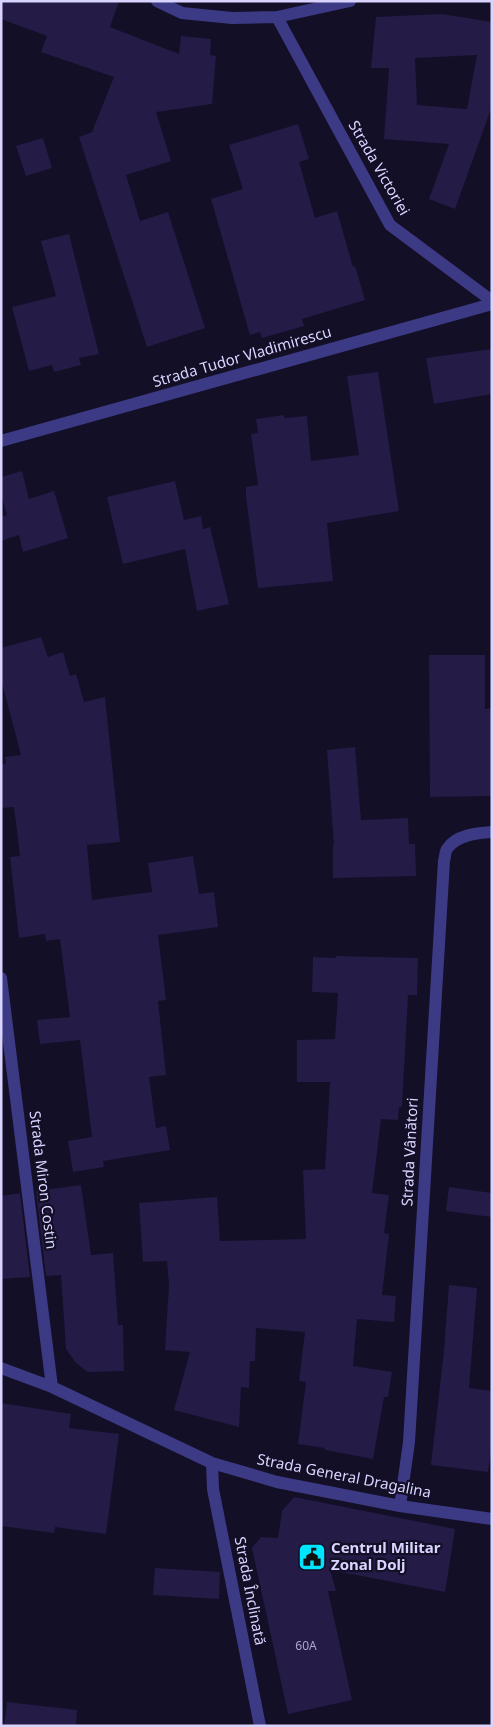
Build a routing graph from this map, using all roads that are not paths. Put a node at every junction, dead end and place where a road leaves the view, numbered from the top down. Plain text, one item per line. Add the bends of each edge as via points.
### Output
1 (157, 1) edge
2 (350, 1) edge
3 (277, 17) junction
4 (492, 302) edge
5 (1, 442) edge
6 (492, 832) edge
7 (1, 978) edge
8 (1, 1368) edge
9 (52, 1387) junction
10 (212, 1463) junction
11 (400, 1506) junction
12 (492, 1519) edge
13 (260, 1726) edge

1 - 3 street via 182,13 232,18
2 - 3 street
3 - 4 street, Strada Victoriei via 390,225
4 - 5 street, Strada Tudor Vladimirescu
6 - 11 street, Strada Vânători via 474,834 457,841 447,849 444,861 409,1442
7 - 9 street, Strada Miron Costin
8 - 9 street, Strada General Dragalina
9 - 10 street, Strada General Dragalina
10 - 11 street, Strada General Dragalina via 277,1482
10 - 13 street, Strada Înclinată via 213,1489
11 - 12 street, Strada General Dragalina

